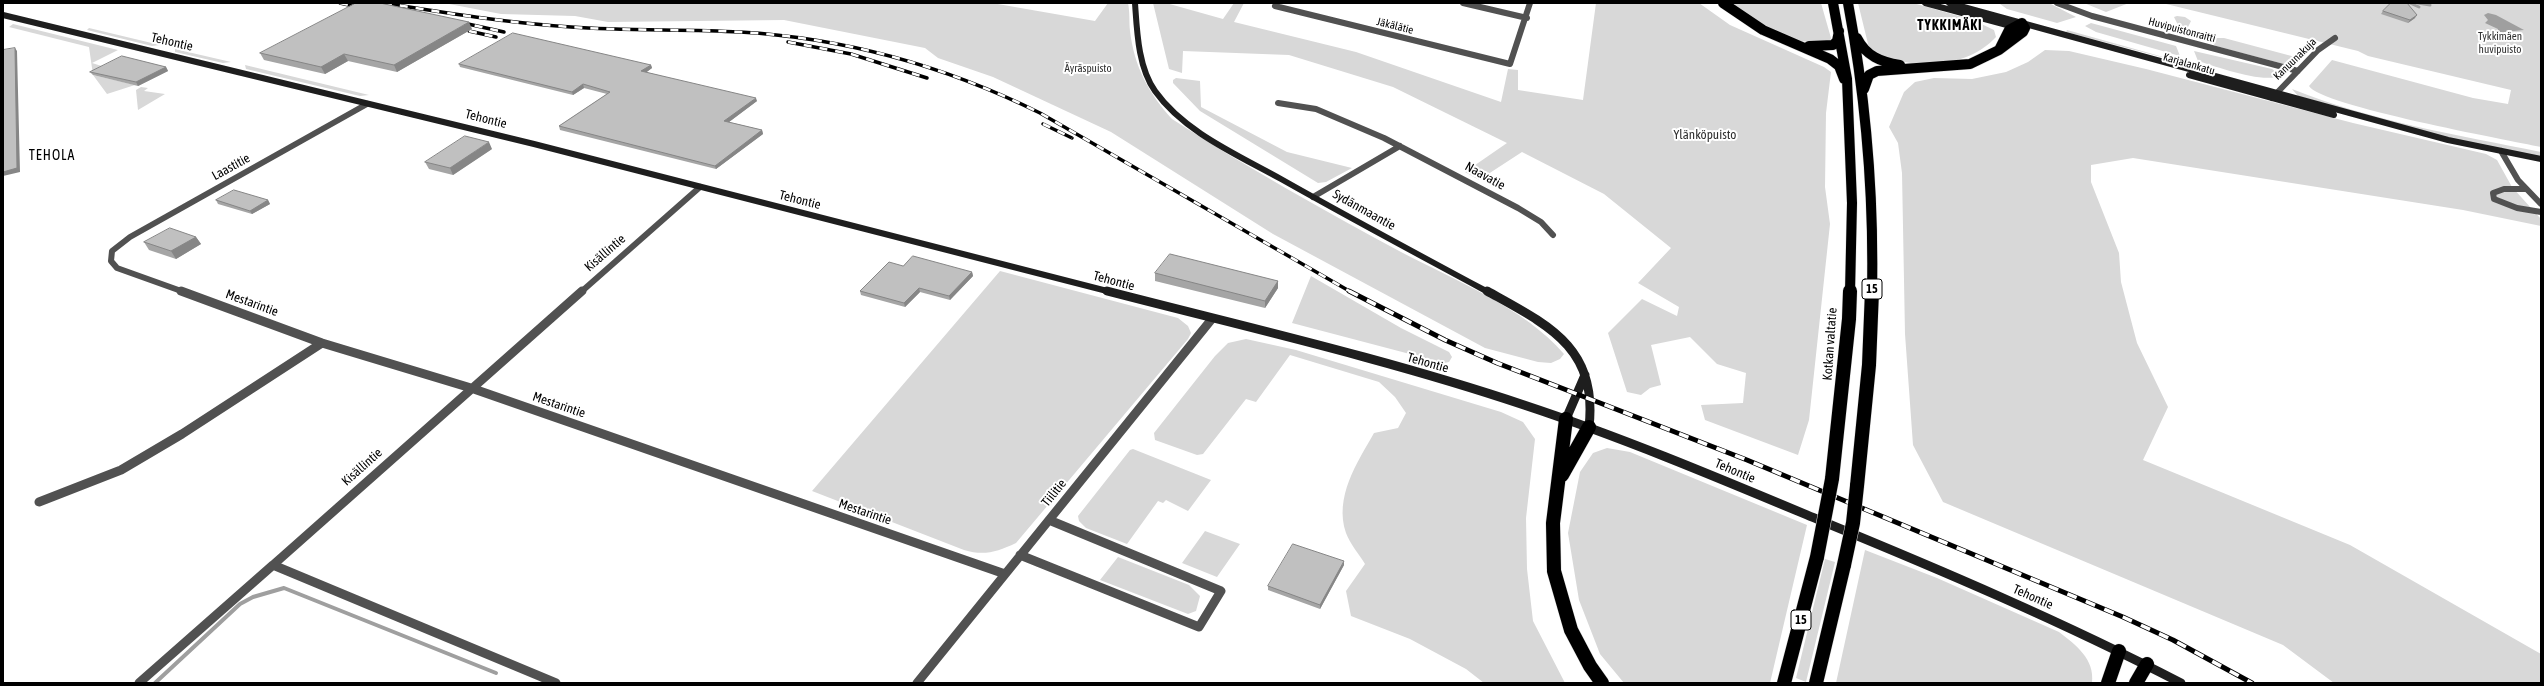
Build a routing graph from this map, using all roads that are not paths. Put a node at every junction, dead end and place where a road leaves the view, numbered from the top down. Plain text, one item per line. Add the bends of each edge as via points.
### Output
1 (1135, 3) edge
2 (1463, 3) edge
3 (1530, 3) edge
4 (1722, 3) edge
5 (1833, 3) edge
6 (1848, 3) edge
7 (1925, 3) edge
8 (1949, 3) edge
9 (2060, 4) edge
10 (1276, 5) edge
11 (3, 15) edge
12 (1527, 18) junction
13 (2011, 26) junction
14 (2023, 26) junction
15 (1854, 29) junction
16 (1839, 31) junction
17 (2335, 38) dead end
18 (1786, 40) junction
19 (1999, 51) junction
20 (1917, 68) junction
21 (2298, 71) junction
22 (1864, 92) junction
23 (1848, 96) junction
24 (2273, 96) junction
25 (1278, 103) dead end
26 (367, 104) junction
27 (1400, 146) junction
28 (2501, 152) junction
29 (2541, 159) edge
30 (700, 187) junction
31 (2525, 189) junction
32 (1313, 197) junction
33 (2541, 204) edge
34 (2541, 212) edge
35 (1553, 235) dead end
36 (112, 256) joint
37 (1211, 320) junction
38 (322, 343) junction
39 (1585, 375) junction
40 (470, 388) junction
41 (1566, 419) junction
42 (1589, 427) junction
43 (1558, 486) junction
44 (39, 502) dead end
45 (1049, 520) junction
46 (1020, 555) junction
47 (273, 564) junction
48 (1005, 574) junction
49 (2119, 651) junction
50 (2147, 664) junction
51 (139, 683) edge
52 (556, 683) edge
53 (917, 683) edge
54 (1602, 683) edge
55 (1784, 683) edge
56 (1816, 683) edge
57 (2108, 683) edge
58 (2136, 683) edge
59 (2181, 683) edge

1 - 32 street, Sydänmaantie via 1136,26 1147,73 1154,89 1167,105 1209,136
2 - 12 street
3 - 12 street
4 - 18 highway via 1754,25
5 - 16 highway, Kotkan valtatie / 15
6 - 15 highway, 15
7 - 13 street
8 - 14 street, Karjalankatu
9 - 21 street, Huvipuistonraitti via 2092,16
10 - 12 street, Jäkälätie via 1510,64
11 - 26 street, Tehontie
13 - 14 highway
13 - 19 highway
14 - 19 highway
14 - 24 street, Karjalankatu
15 - 20 highway via 1863,50 1872,57 1888,63
15 - 22 highway, 15
16 - 18 highway via 1836,43 1828,46 1810,46
16 - 23 highway, Kotkan valtatie / 15 via 1846,66
17 - 21 street, Kanuunakuja via 2318,50
18 - 23 highway via 1835,62 1841,70
19 - 20 highway via 1988,59 1969,65
20 - 22 highway via 1873,73 1866,79
21 - 24 street, Kanuunakuja
22 - 56 highway, 15, bridge via 1870,156 1873,262 1865,415 1853,523
23 - 55 highway, Kotkan valtatie / 15, bridge via 1852,203 1851,276 1842,400 1832,479 1816,557
24 - 28 street, Karjalankatu
25 - 27 street, Naavatie via 1316,109
26 - 30 street, Tehontie
26 - 36 street, Laastitie via 130,237 112,251
27 - 32 street
27 - 35 street, Naavatie via 1518,208 1541,222
28 - 29 street, Karjalankatu
28 - 31 street
30 - 37 street, Tehontie
30 - 40 street, Kisällintie
31 - 33 street
31 - 34 street via 2504,188 2493,193 2494,199 2526,211
32 - 39 street, Sydänmaantie via 1536,318 1572,347
36 - 38 street, Mestarintie via 111,260 117,268
37 - 41 street, Tehontie via 1377,361
37 - 45 street, Tiilitie
38 - 40 street, Mestarintie
38 - 44 street via 182,434 120,470
39 - 41 street
39 - 42 street, Sydänmaantie via 1592,400
40 - 47 street, Kisällintie
40 - 48 street, Mestarintie
41 - 42 street, Tehontie
41 - 43 highway
42 - 43 highway via 1562,474
42 - 49 street, Tehontie via 1933,567
43 - 54 highway via 1552,529 1558,592 1582,654
45 - 46 street, Tiilitie
45 - 46 street via 1221,591 1199,627
46 - 48 street, Tiilitie
47 - 51 street, Kisällintie
47 - 52 street
48 - 53 street, Tiilitie
49 - 50 street, Tehontie
49 - 57 highway
50 - 58 highway
50 - 59 street, Tehontie

